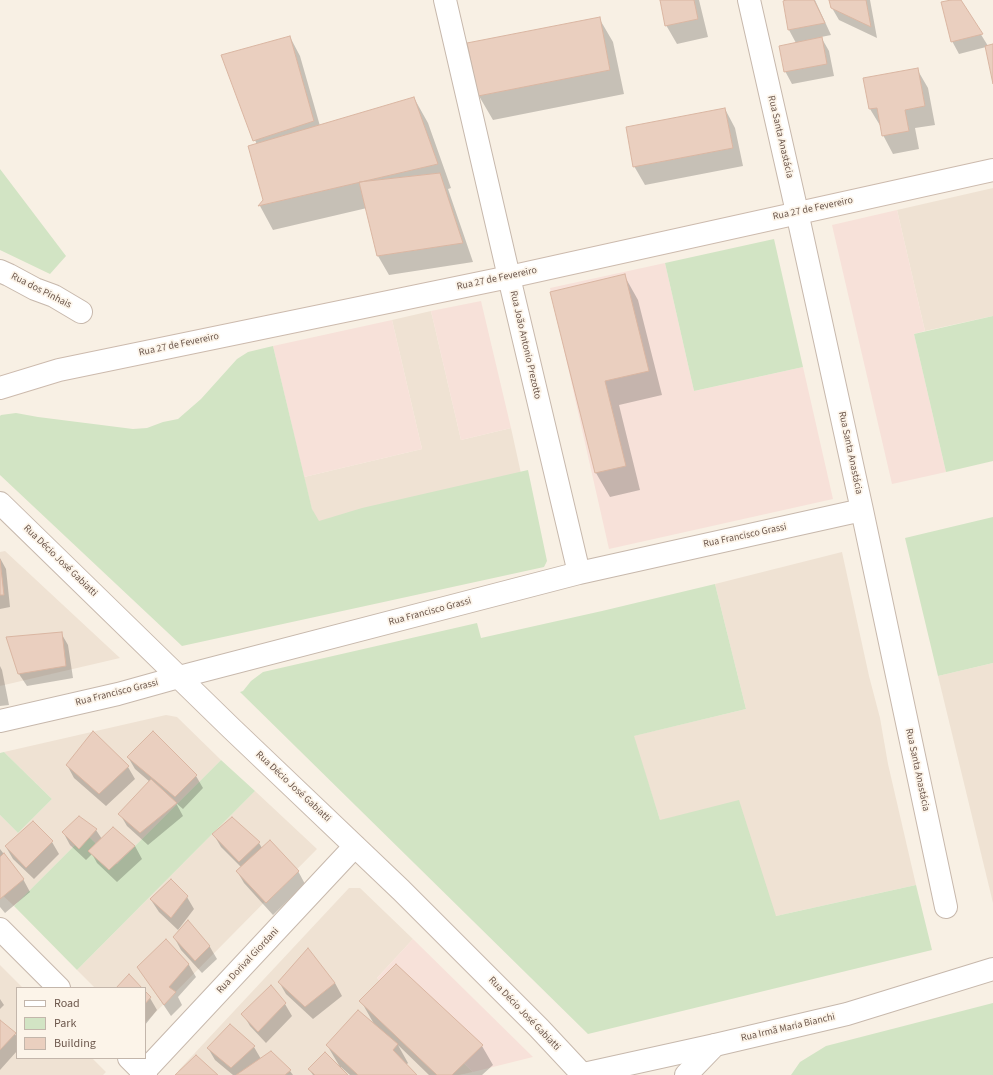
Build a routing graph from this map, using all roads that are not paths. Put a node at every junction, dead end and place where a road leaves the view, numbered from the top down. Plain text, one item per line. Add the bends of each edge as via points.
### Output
1 (445, 0) edge
2 (749, 0) edge
3 (993, 170) edge
4 (798, 212) junction
5 (0, 271) edge
6 (509, 277) junction
7 (81, 312) dead end
8 (0, 388) edge
9 (0, 503) edge
10 (862, 510) junction
11 (579, 573) junction
12 (178, 677) junction
13 (0, 721) edge
14 (355, 846) junction
15 (946, 907) dead end
16 (0, 929) edge
17 (993, 969) edge
18 (58, 987) edge
19 (715, 1045) junction
20 (140, 1070) edge
21 (581, 1074) edge
22 (686, 1075) edge

1 - 6 street, Rua João Antonio Prezotto
2 - 4 street, Rua Santa Anastácia
3 - 4 street, Rua 27 de Fevereiro
4 - 6 street, Rua 27 de Fevereiro
4 - 10 street, Rua Santa Anastácia
5 - 7 street, Rua dos Pinhais via 54,296
6 - 8 street, Rua 27 de Fevereiro via 60,370
6 - 11 street, Rua João Antonio Prezotto
9 - 12 street, Rua Décio José Gabiatti
10 - 11 street, Rua Francisco Grassi
10 - 15 street, Rua Santa Anastácia
11 - 12 street, Rua Francisco Grassi
12 - 13 street, Rua Francisco Grassi via 118,694
12 - 14 street, Rua Décio José Gabiatti
14 - 20 street, Rua Dorival Giordani
14 - 21 street, Rua Décio José Gabiatti via 539,1028
16 - 18 street
17 - 19 street, Rua Irmã Maria Bianchi via 847,1014
19 - 21 street, Rua Irmã Maria Bianchi
19 - 22 street

